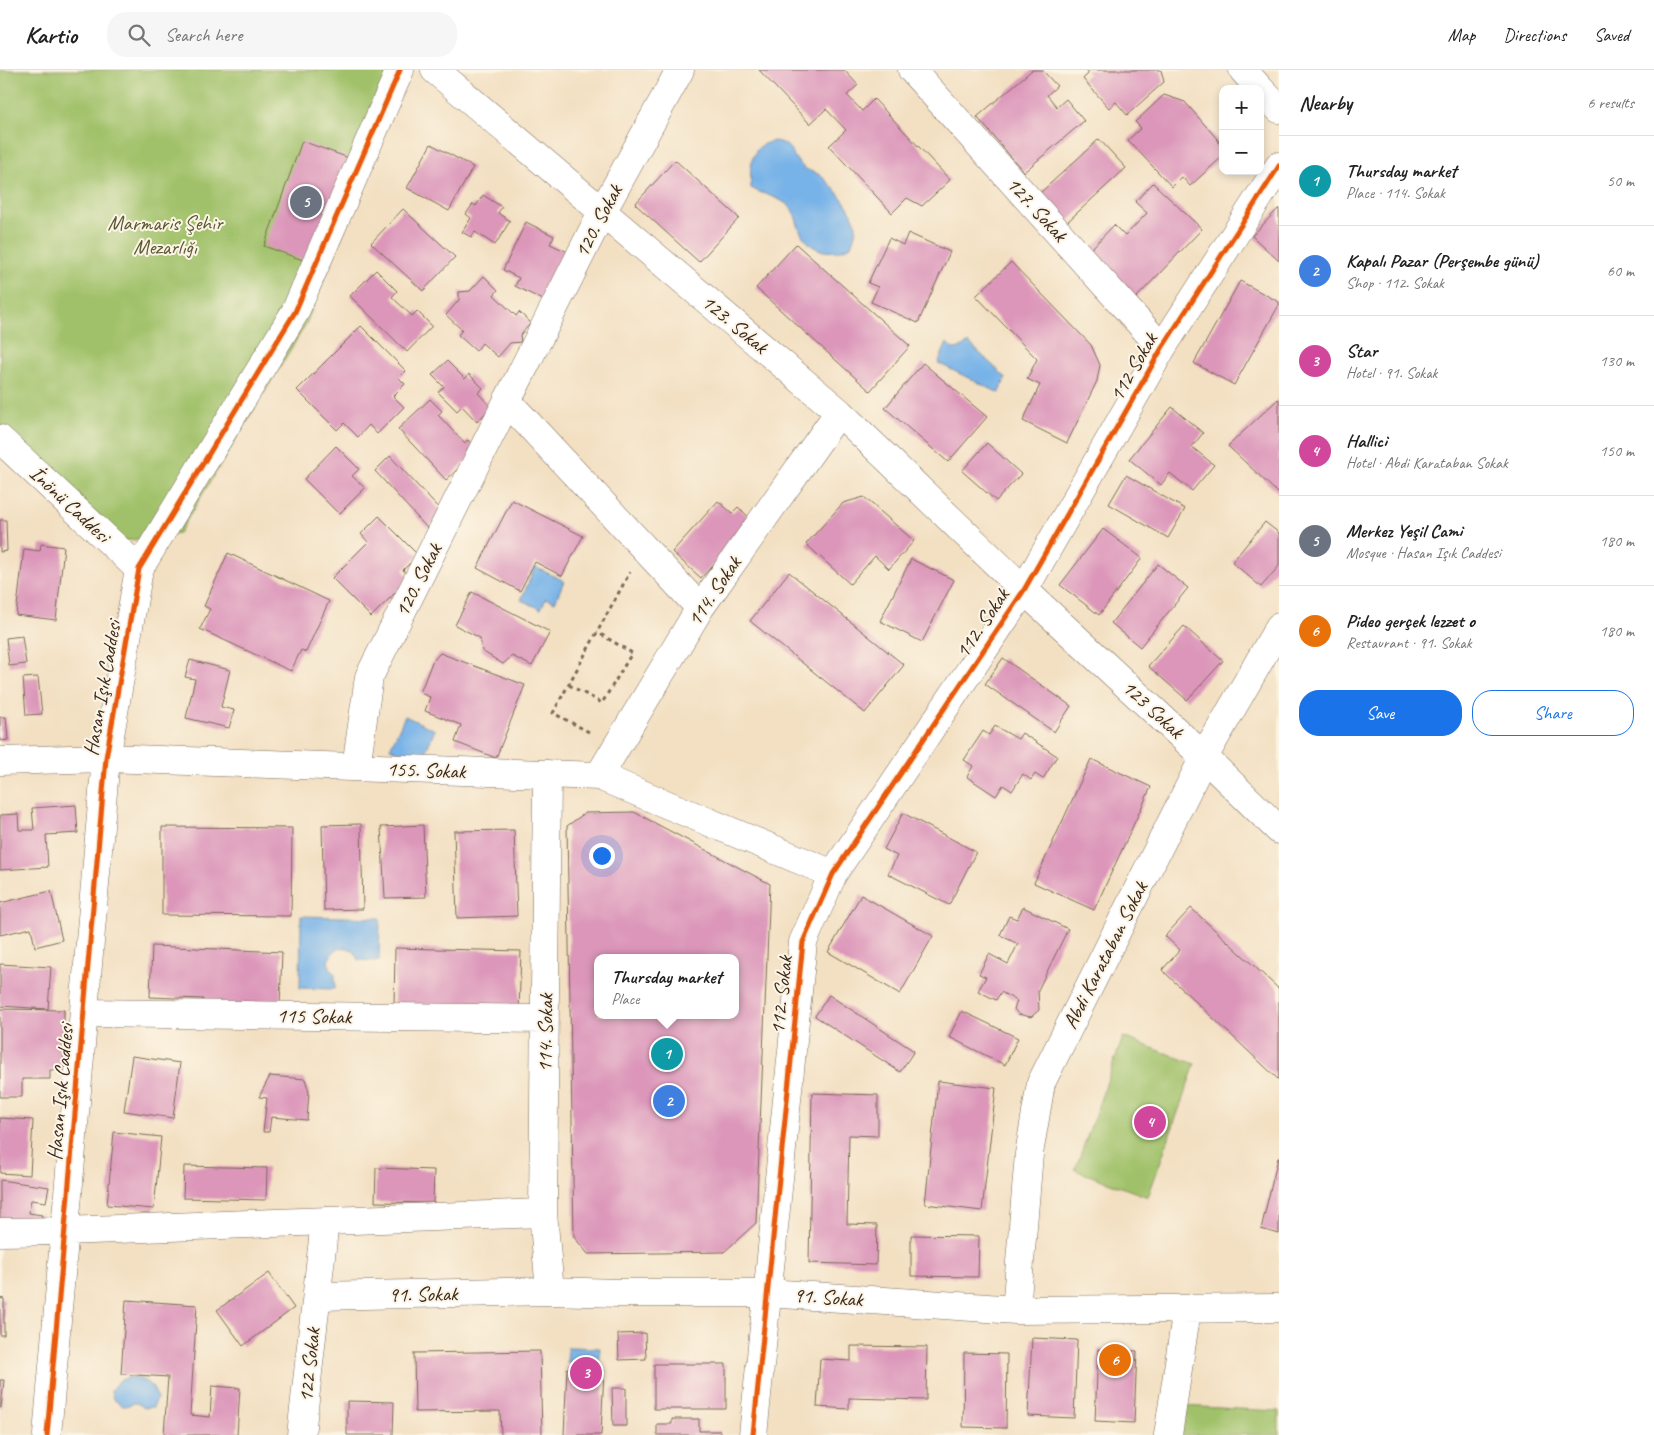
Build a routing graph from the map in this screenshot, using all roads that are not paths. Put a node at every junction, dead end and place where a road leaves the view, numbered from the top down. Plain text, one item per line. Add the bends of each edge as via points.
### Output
1 (400, 70) edge
2 (435, 70) edge
3 (680, 70) edge
4 (912, 70) edge
5 (1243, 70) edge
6 (1256, 85) edge
7 (1264, 93) edge
8 (1279, 109) edge
9 (1279, 166) edge
10 (602, 212) junction
11 (1162, 348) junction
12 (507, 401) junction
13 (839, 412) junction
14 (0, 439) edge
15 (139, 569) junction
16 (1024, 590) junction
17 (700, 608) junction
18 (1279, 627) edge
19 (1204, 757) junction
20 (106, 758) junction
21 (0, 761) edge
22 (356, 767) junction
23 (548, 774) junction
24 (599, 776) junction
25 (1279, 830) edge
26 (833, 874) junction
27 (84, 1013) junction
28 (545, 1019) junction
29 (543, 1213) junction
30 (325, 1221) junction
31 (64, 1231) junction
32 (0, 1232) edge
33 (550, 1291) junction
34 (768, 1293) junction
35 (317, 1296) junction
36 (1279, 1308) edge
37 (1187, 1309) junction
38 (1016, 1310) junction
39 (46, 1435) edge
40 (301, 1435) edge
41 (753, 1435) edge
42 (1168, 1435) edge

1 - 15 street, Hasan Işık Caddesi via 295,312
2 - 10 street, 123. Sokak
3 - 10 street, 120. Sokak
4 - 11 street, 127. Sokak
5 - 6 street
7 - 8 street
9 - 11 street, 112 Sokak
10 - 12 street, 120. Sokak
10 - 13 street, 123. Sokak
11 - 16 street, 112 Sokak
12 - 17 street
12 - 22 street, 120. Sokak via 369,677
13 - 16 street, 123. Sokak
13 - 17 street, 114. Sokak
14 - 15 street, İnönü Caddesi
15 - 20 street, Hasan Işık Caddesi
16 - 19 street, 123 Sokak
16 - 26 street, 112. Sokak
17 - 24 street, 114. Sokak
18 - 19 street, Abdi Karataban Sokak
19 - 25 street, 123 Sokak
19 - 38 street, Abdi Karataban Sokak via 1041,1083 1030,1154
20 - 21 street, 155. Sokak
20 - 22 street, 155. Sokak
20 - 27 street, Hasan Işık Caddesi
22 - 23 street, 155. Sokak
23 - 24 street, 155. Sokak
23 - 28 street, 114. Sokak
24 - 26 street, 155. Sokak
26 - 34 street, 112. Sokak via 803,942
27 - 28 street, 115 Sokak
27 - 31 street, Hasan Işık Caddesi
28 - 29 street, 114. Sokak
29 - 30 street
29 - 33 street, 114. Sokak
30 - 31 street
30 - 35 street, 122 Sokak
31 - 32 street
31 - 39 street, Hasan Işık Caddesi
33 - 34 street, 91. Sokak
33 - 35 street, 91. Sokak
34 - 38 street, 91. Sokak
34 - 41 street, 112. Sokak
35 - 40 street, 122 Sokak
36 - 37 street, 91. Sokak
37 - 38 street, 91. Sokak
37 - 42 street

